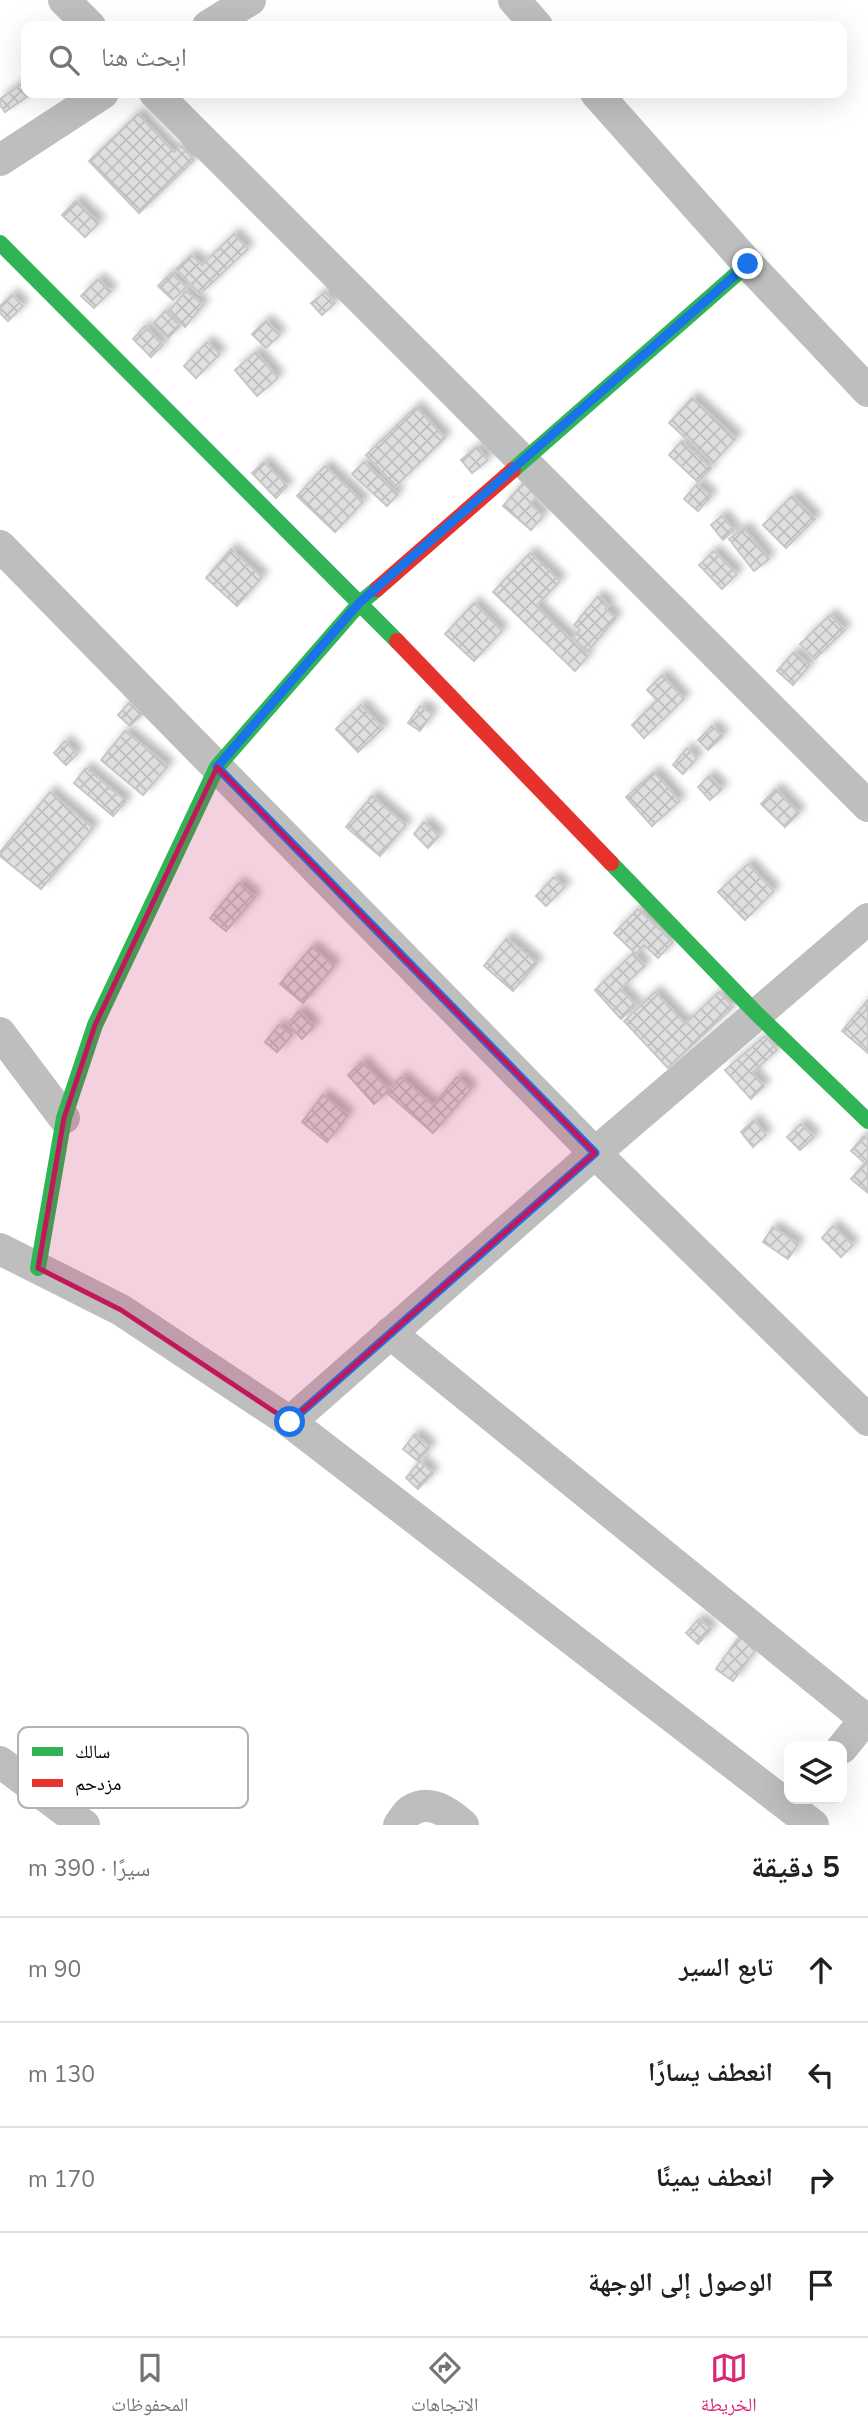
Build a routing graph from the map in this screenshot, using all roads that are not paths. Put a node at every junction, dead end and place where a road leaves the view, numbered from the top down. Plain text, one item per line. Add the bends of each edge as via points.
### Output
1 (64, 0) edge
2 (250, 0) edge
3 (514, 0) edge
4 (85, 21) edge
5 (216, 21) edge
6 (533, 21) edge
7 (95, 98) edge
8 (160, 98) edge
9 (600, 98) edge
10 (0, 160) edge
11 (0, 243) edge
12 (748, 264) junction
13 (868, 391) edge
14 (523, 462) junction
15 (0, 546) edge
16 (359, 603) junction
17 (217, 767) junction
18 (868, 806) edge
19 (868, 919) edge
20 (757, 1014) junction
21 (0, 1033) edge
22 (64, 1118) junction
23 (868, 1121) edge
24 (595, 1153) junction
25 (0, 1249) edge
26 (38, 1268) junction
27 (390, 1333) junction
28 (868, 1420) edge
29 (290, 1422) junction
30 (867, 1717) edge
31 (847, 1742) edge
32 (0, 1762) edge
33 (18, 1776) edge
34 (61, 1808) edge
35 (796, 1814) edge
36 (84, 1825) edge
37 (399, 1825) edge
38 (463, 1825) edge

1 - 4 street
2 - 5 street
3 - 6 street
7 - 10 street
8 - 14 street
9 - 12 street
11 - 16 street
12 - 13 street
12 - 14 street
14 - 16 street
14 - 18 street
15 - 17 street
16 - 17 street
16 - 20 street
17 - 22 street via 95,1025
17 - 24 street
19 - 20 street
20 - 23 street
20 - 24 street
21 - 22 street
22 - 26 street
24 - 27 street
24 - 28 street
25 - 26 street
26 - 29 street via 121,1310
27 - 29 street
27 - 30 street
29 - 35 street
30 - 31 street
32 - 33 street
34 - 36 street
37 - 38 street via 410,1811 430,1805

